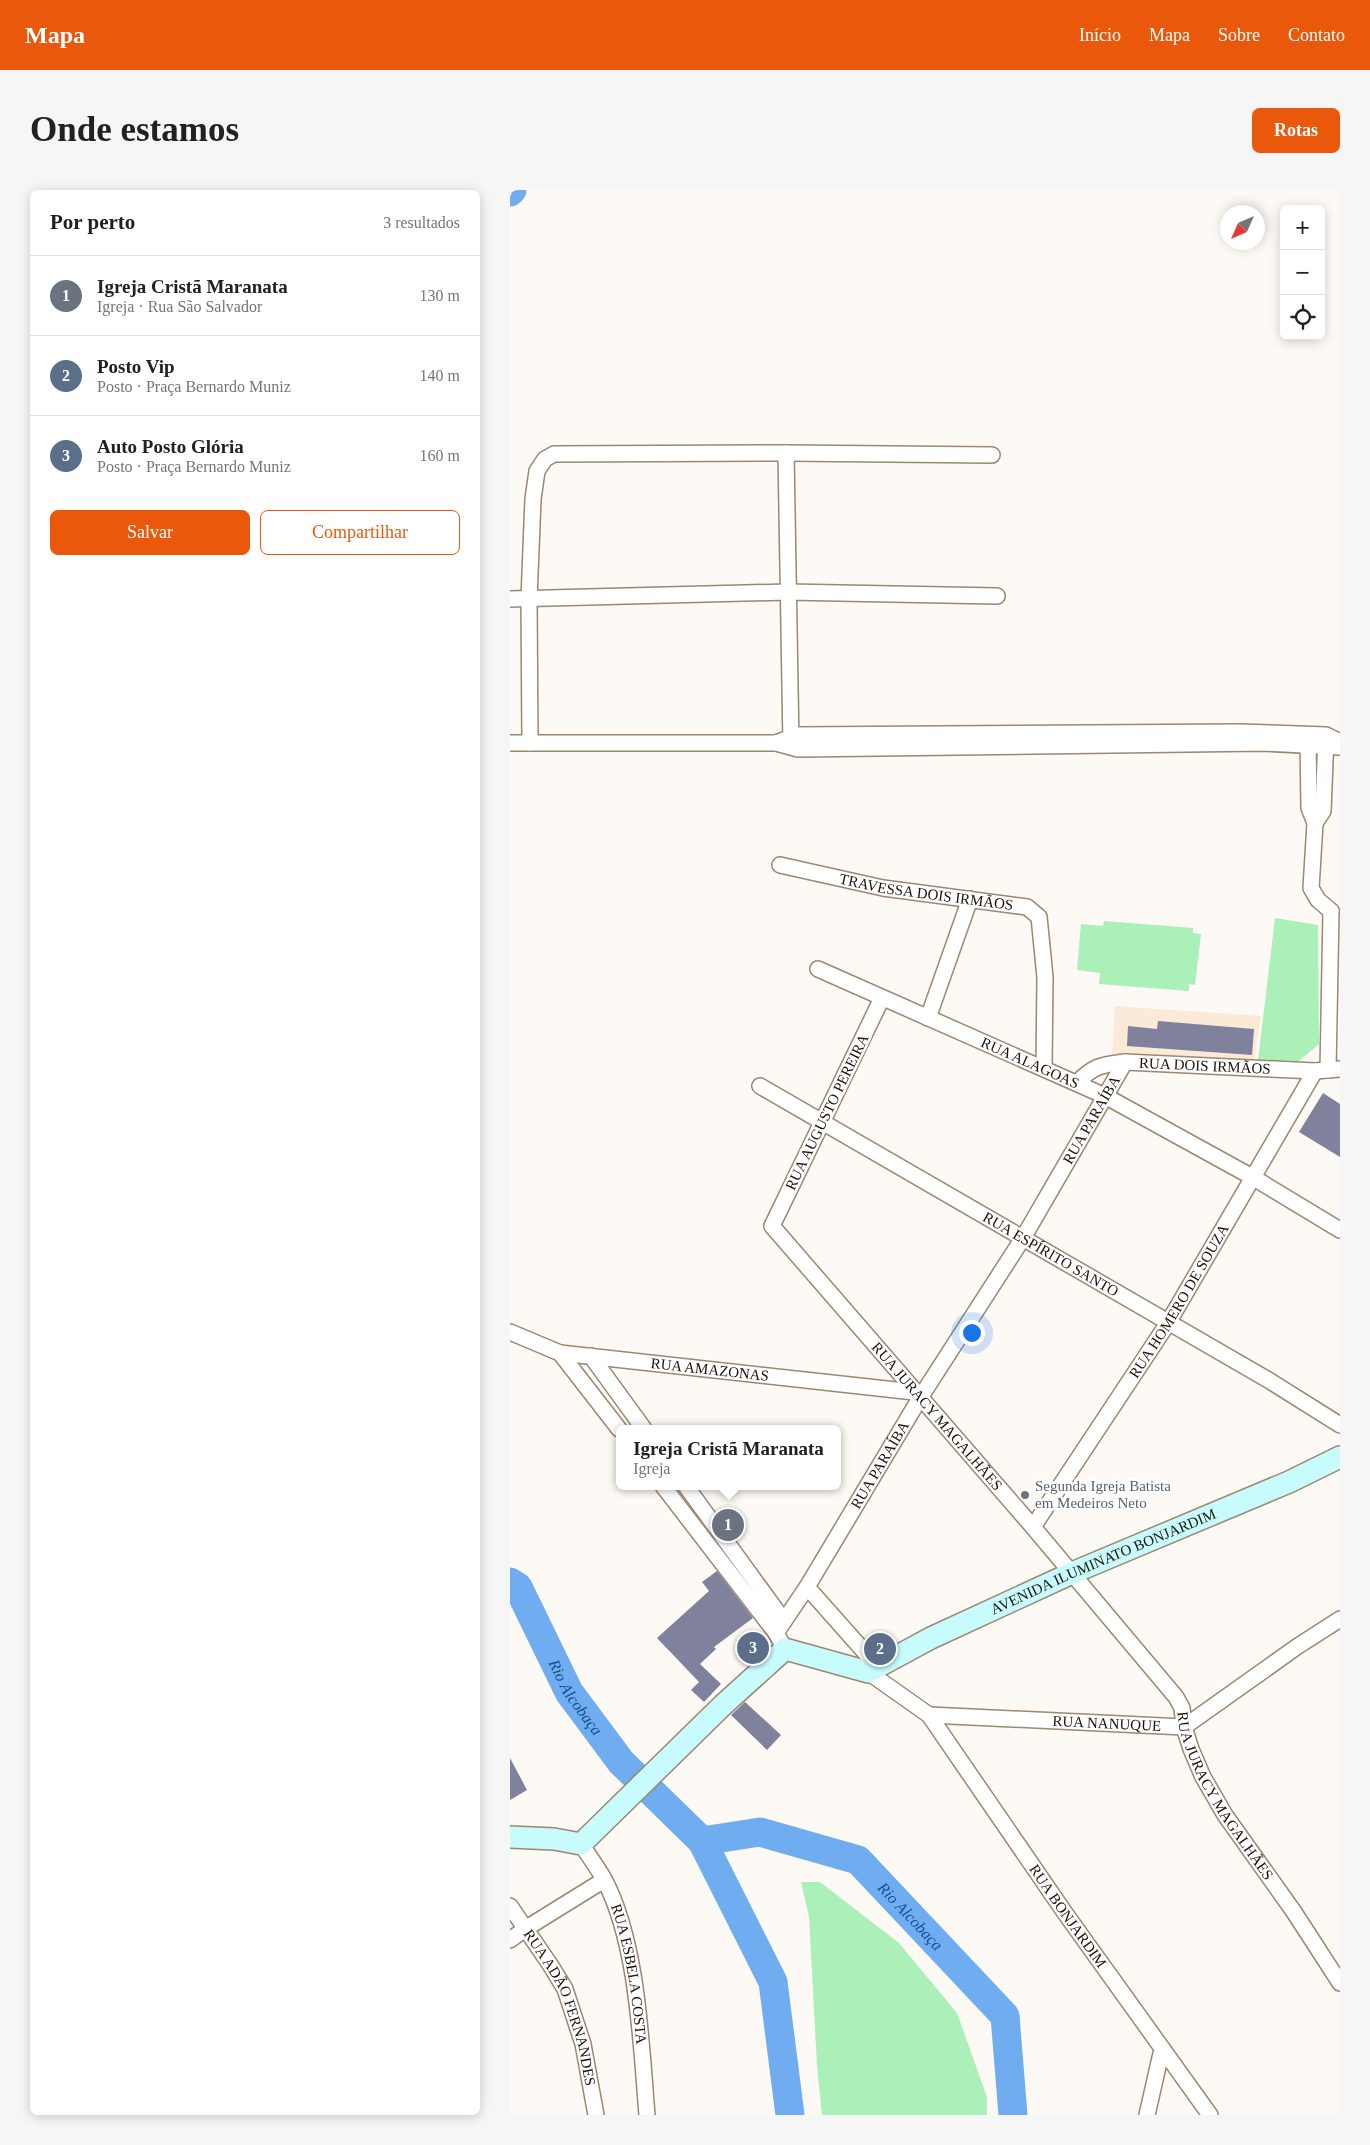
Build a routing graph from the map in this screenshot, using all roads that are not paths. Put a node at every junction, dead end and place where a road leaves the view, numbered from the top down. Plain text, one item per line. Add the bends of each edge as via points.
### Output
1 (786, 453) junction
2 (992, 455) dead end
3 (787, 592) junction
4 (997, 596) dead end
5 (510, 599) edge
6 (529, 599) junction
7 (1308, 740) junction
8 (791, 742) junction
9 (1340, 742) edge
10 (510, 743) edge
11 (530, 743) junction
12 (1330, 743) edge
13 (1315, 823) junction
14 (780, 865) dead end
15 (970, 899) junction
16 (1336, 911) edge
17 (818, 969) dead end
18 (882, 998) junction
19 (928, 1018) junction
20 (1125, 1062) junction
21 (1044, 1068) junction
22 (1328, 1070) edge
23 (1077, 1083) junction
24 (760, 1086) dead end
25 (1105, 1096) junction
26 (823, 1122) junction
27 (1254, 1178) junction
28 (772, 1226) joint
29 (1340, 1230) edge
30 (1023, 1238) junction
31 (1168, 1323) junction
32 (510, 1332) edge
33 (560, 1353) junction
34 (591, 1356) junction
35 (917, 1395) junction
36 (616, 1425) edge
37 (641, 1425) edge
38 (1340, 1425) edge
39 (1340, 1457) edge
40 (666, 1490) edge
41 (689, 1490) edge
42 (1033, 1527) junction
43 (1072, 1573) junction
44 (807, 1587) junction
45 (1340, 1620) edge
46 (782, 1635) junction
47 (873, 1670) junction
48 (929, 1715) junction
49 (1184, 1727) junction
50 (510, 1837) edge
51 (581, 1844) junction
52 (604, 1880) junction
53 (510, 1906) edge
54 (525, 1929) junction
55 (510, 1940) edge
56 (1340, 1983) edge
57 (1162, 2048) junction
58 (596, 2115) edge
59 (647, 2115) edge
60 (1147, 2115) edge
61 (1210, 2115) edge

1 - 2 street
1 - 3 street
1 - 6 street via 554,454 545,459 537,471 532,499
3 - 4 street
3 - 6 street
3 - 8 street
5 - 6 street
6 - 11 street
7 - 8 street
7 - 12 street
7 - 13 street via 1309,808
8 - 11 street
9 - 12 street
10 - 11 street
12 - 13 street via 1323,811
13 - 16 street via 1311,888 1318,900
14 - 15 street, TRAVESSA DOIS IRMÃOS via 883,888
15 - 19 street
15 - 21 street, TRAVESSA DOIS IRMÃOS via 1027,907 1039,917 1045,977
16 - 22 street, RUA HOMERO DE SOUZA
17 - 18 street, RUA ALAGOAS
18 - 19 street, RUA ALAGOAS
18 - 26 street, RUA AUGUSTO PEREIRA
19 - 21 street, RUA ALAGOAS
20 - 22 street, RUA DOIS IRMÃOS
20 - 23 street, RUA DOIS IRMÃOS via 1102,1064 1090,1069
20 - 25 street, RUA PARAÍBA
21 - 23 street, RUA ALAGOAS
22 - 27 street, RUA HOMERO DE SOUZA
23 - 25 street, RUA ALAGOAS
24 - 26 street, RUA ESPÍRITO SANTO
25 - 27 street, RUA ALAGOAS
25 - 30 street, RUA PARAÍBA
26 - 28 street, RUA AUGUSTO PEREIRA
26 - 30 street, RUA ESPÍRITO SANTO
27 - 29 street, RUA ALAGOAS
27 - 31 street, RUA HOMERO DE SOUZA
28 - 35 street, RUA JURACY MAGALHÃES
30 - 31 street, RUA ESPÍRITO SANTO
30 - 35 street, RUA PARAÍBA
31 - 38 street, RUA ESPÍRITO SANTO
31 - 42 street, RUA HOMERO DE SOUZA
32 - 33 street, RUA AMAZONAS
33 - 34 street, RUA AMAZONAS
33 - 36 street
34 - 35 street, RUA AMAZONAS
34 - 37 street
35 - 42 street, RUA JURACY MAGALHÃES
35 - 44 street, RUA PARAÍBA
39 - 43 street, AVENIDA ILUMINATO BONJARDIM via 1289,1482
40 - 46 street
41 - 46 street
42 - 43 street, RUA JURACY MAGALHÃES
43 - 47 street, AVENIDA ILUMINATO BONJARDIM via 931,1638
43 - 49 street, RUA JURACY MAGALHÃES via 1176,1697 1182,1708
44 - 46 street, RUA PARAÍBA
44 - 47 street
45 - 49 street
46 - 47 street
46 - 51 street via 723,1705
47 - 48 street
48 - 49 street, RUA NANUQUE
48 - 57 street, RUA BONJARDIM via 1014,1841
49 - 56 street, RUA JURACY MAGALHÃES via 1203,1778 1225,1815
50 - 51 street
51 - 52 street, RUA ESBELA COSTA
52 - 54 street
52 - 59 street, RUA ESBELA COSTA via 618,1913 630,1962
53 - 54 street, RUA ADÃO FERNANDES
54 - 55 street
54 - 58 street, RUA ADÃO FERNANDES via 565,1989 591,2078
57 - 60 street
57 - 61 street, RUA BONJARDIM

